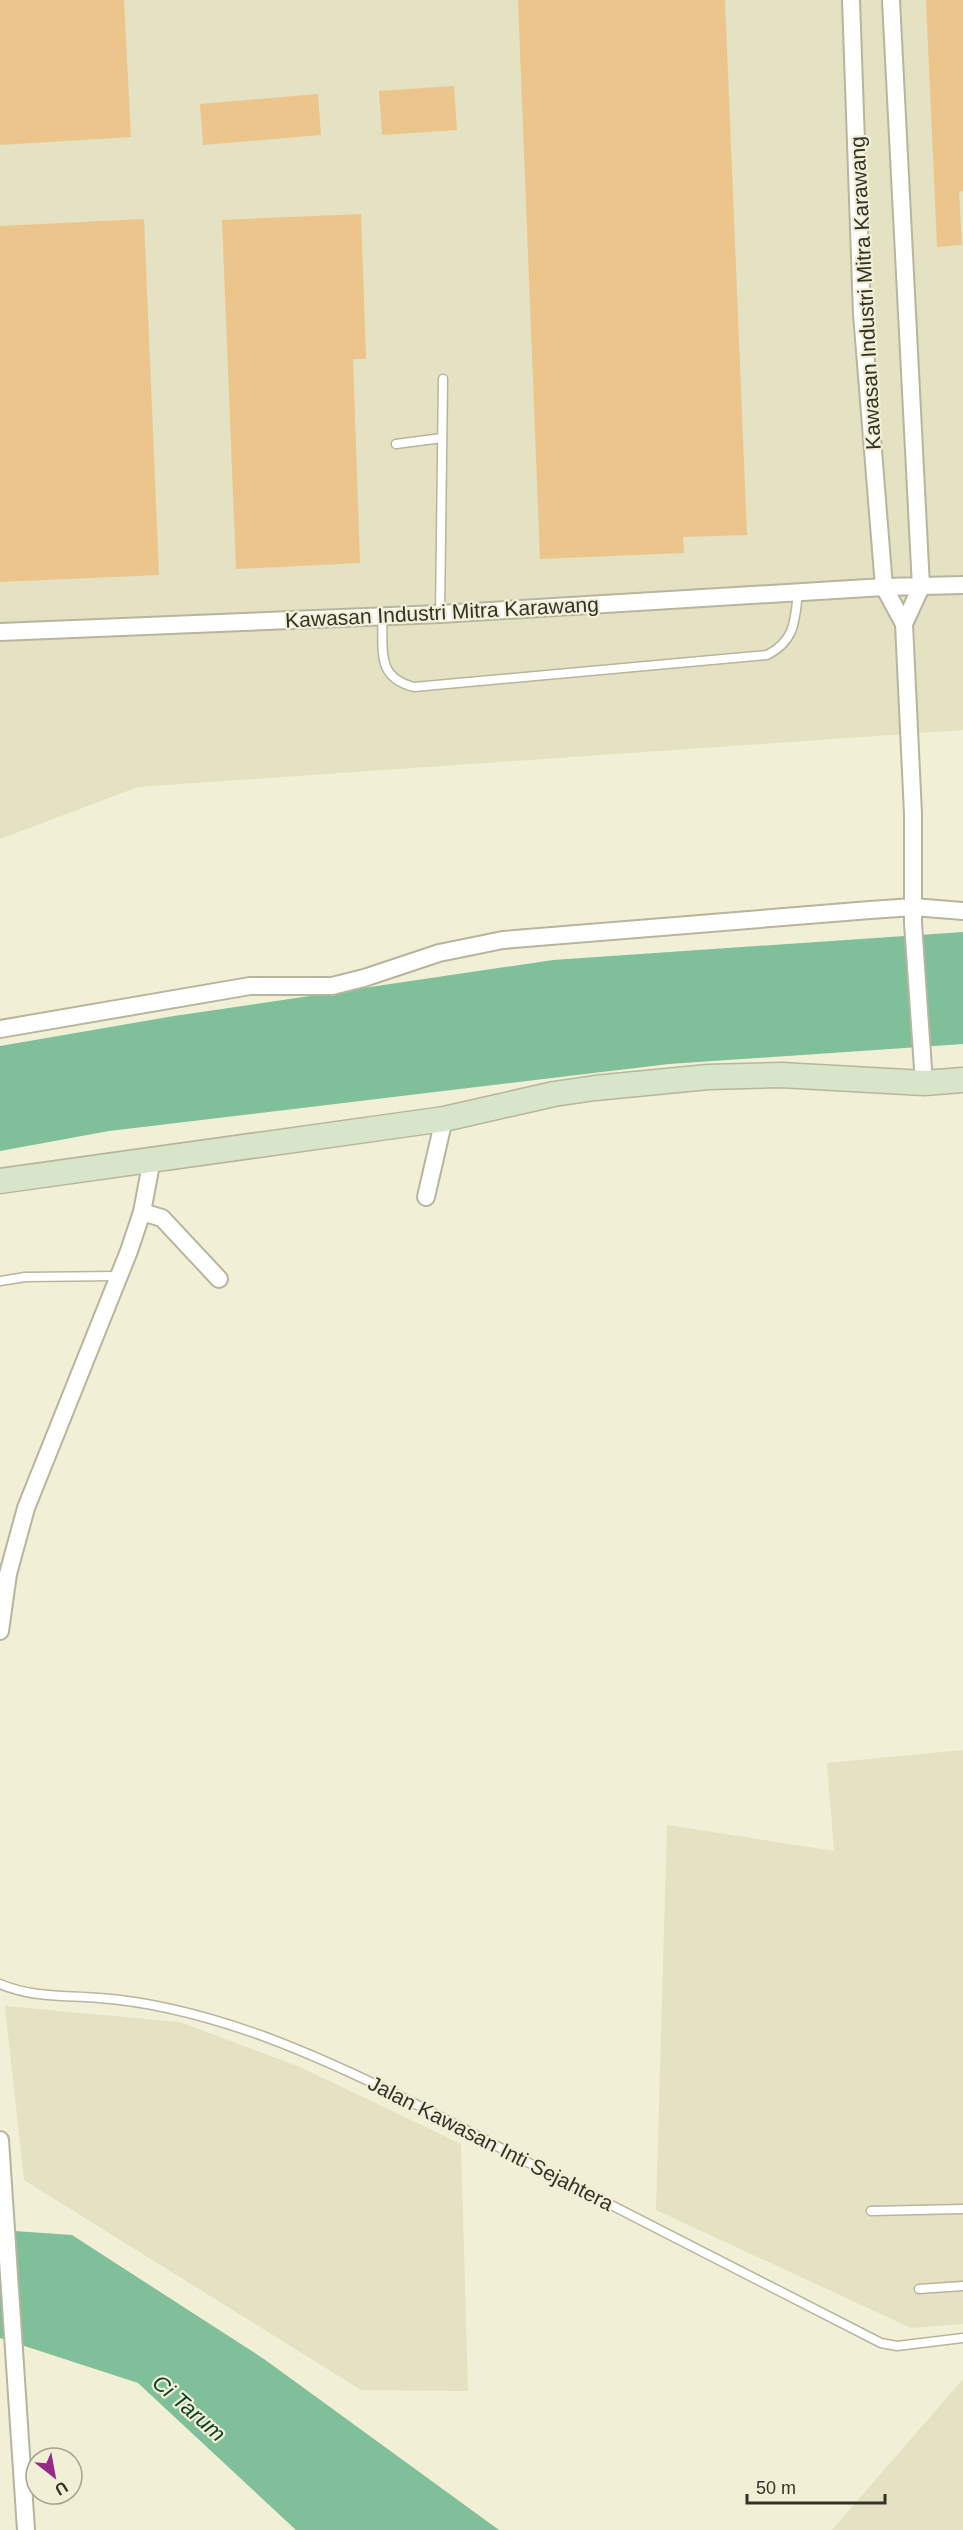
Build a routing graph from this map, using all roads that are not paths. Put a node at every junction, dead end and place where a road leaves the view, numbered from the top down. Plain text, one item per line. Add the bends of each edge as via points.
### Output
1 (851, 0) edge
2 (891, 0) edge
3 (443, 379) dead end
4 (442, 438) junction
5 (396, 444) dead end
6 (963, 585) edge
7 (884, 587) junction
8 (921, 587) junction
9 (798, 592) junction
10 (382, 615) junction
11 (440, 615) junction
12 (904, 624) junction
13 (0, 632) edge
14 (963, 911) edge
15 (913, 915) junction
16 (0, 1029) edge
17 (963, 1080) edge
18 (924, 1083) junction
19 (444, 1119) junction
20 (152, 1159) junction
21 (0, 1181) edge
22 (426, 1197) dead end
23 (142, 1212) junction
24 (117, 1276) junction
25 (219, 1279) dead end
26 (0, 1281) edge
27 (0, 1631) edge
28 (0, 1984) edge
29 (0, 2140) edge
30 (963, 2209) edge
31 (871, 2211) dead end
32 (963, 2286) edge
33 (919, 2289) dead end
34 (963, 2338) edge
35 (26, 2530) edge

1 - 7 street, Kawasan Industri Mitra Karawang via 862,314
2 - 8 street, Kawasan Industri Mitra Karawang
3 - 4 lane
4 - 5 lane
4 - 11 lane
6 - 8 street, Kawasan Industri Mitra Karawang
7 - 8 street, Kawasan Industri Mitra Karawang
7 - 9 street, Kawasan Industri Mitra Karawang
7 - 12 street, Kawasan Industri Mitra Karawang
8 - 12 street, Kawasan Industri Mitra Karawang
9 - 10 lane via 794,629 778,649 767,655 414,687 389,676
9 - 11 street, Kawasan Industri Mitra Karawang
10 - 11 street, Kawasan Industri Mitra Karawang
10 - 13 street, Kawasan Industri Mitra Karawang
12 - 15 street, Kawasan Industri Mitra Karawang via 913,814
14 - 15 street
15 - 16 street via 503,940 439,953 332,986 250,986
15 - 18 street, Kawasan Industri Mitra Karawang
17 - 18 street
18 - 19 street via 781,1075 708,1077 564,1092
19 - 20 street
19 - 22 street
20 - 21 street
20 - 23 street
23 - 24 street
23 - 25 street via 162,1218
24 - 26 lane
24 - 27 street via 26,1508 8,1574
28 - 34 lane, Jalan Kawasan Inti Sejahtera via 39,1996 99,1998 172,2008 265,2037 361,2077 881,2343 897,2346
29 - 35 street
30 - 31 lane
32 - 33 lane

